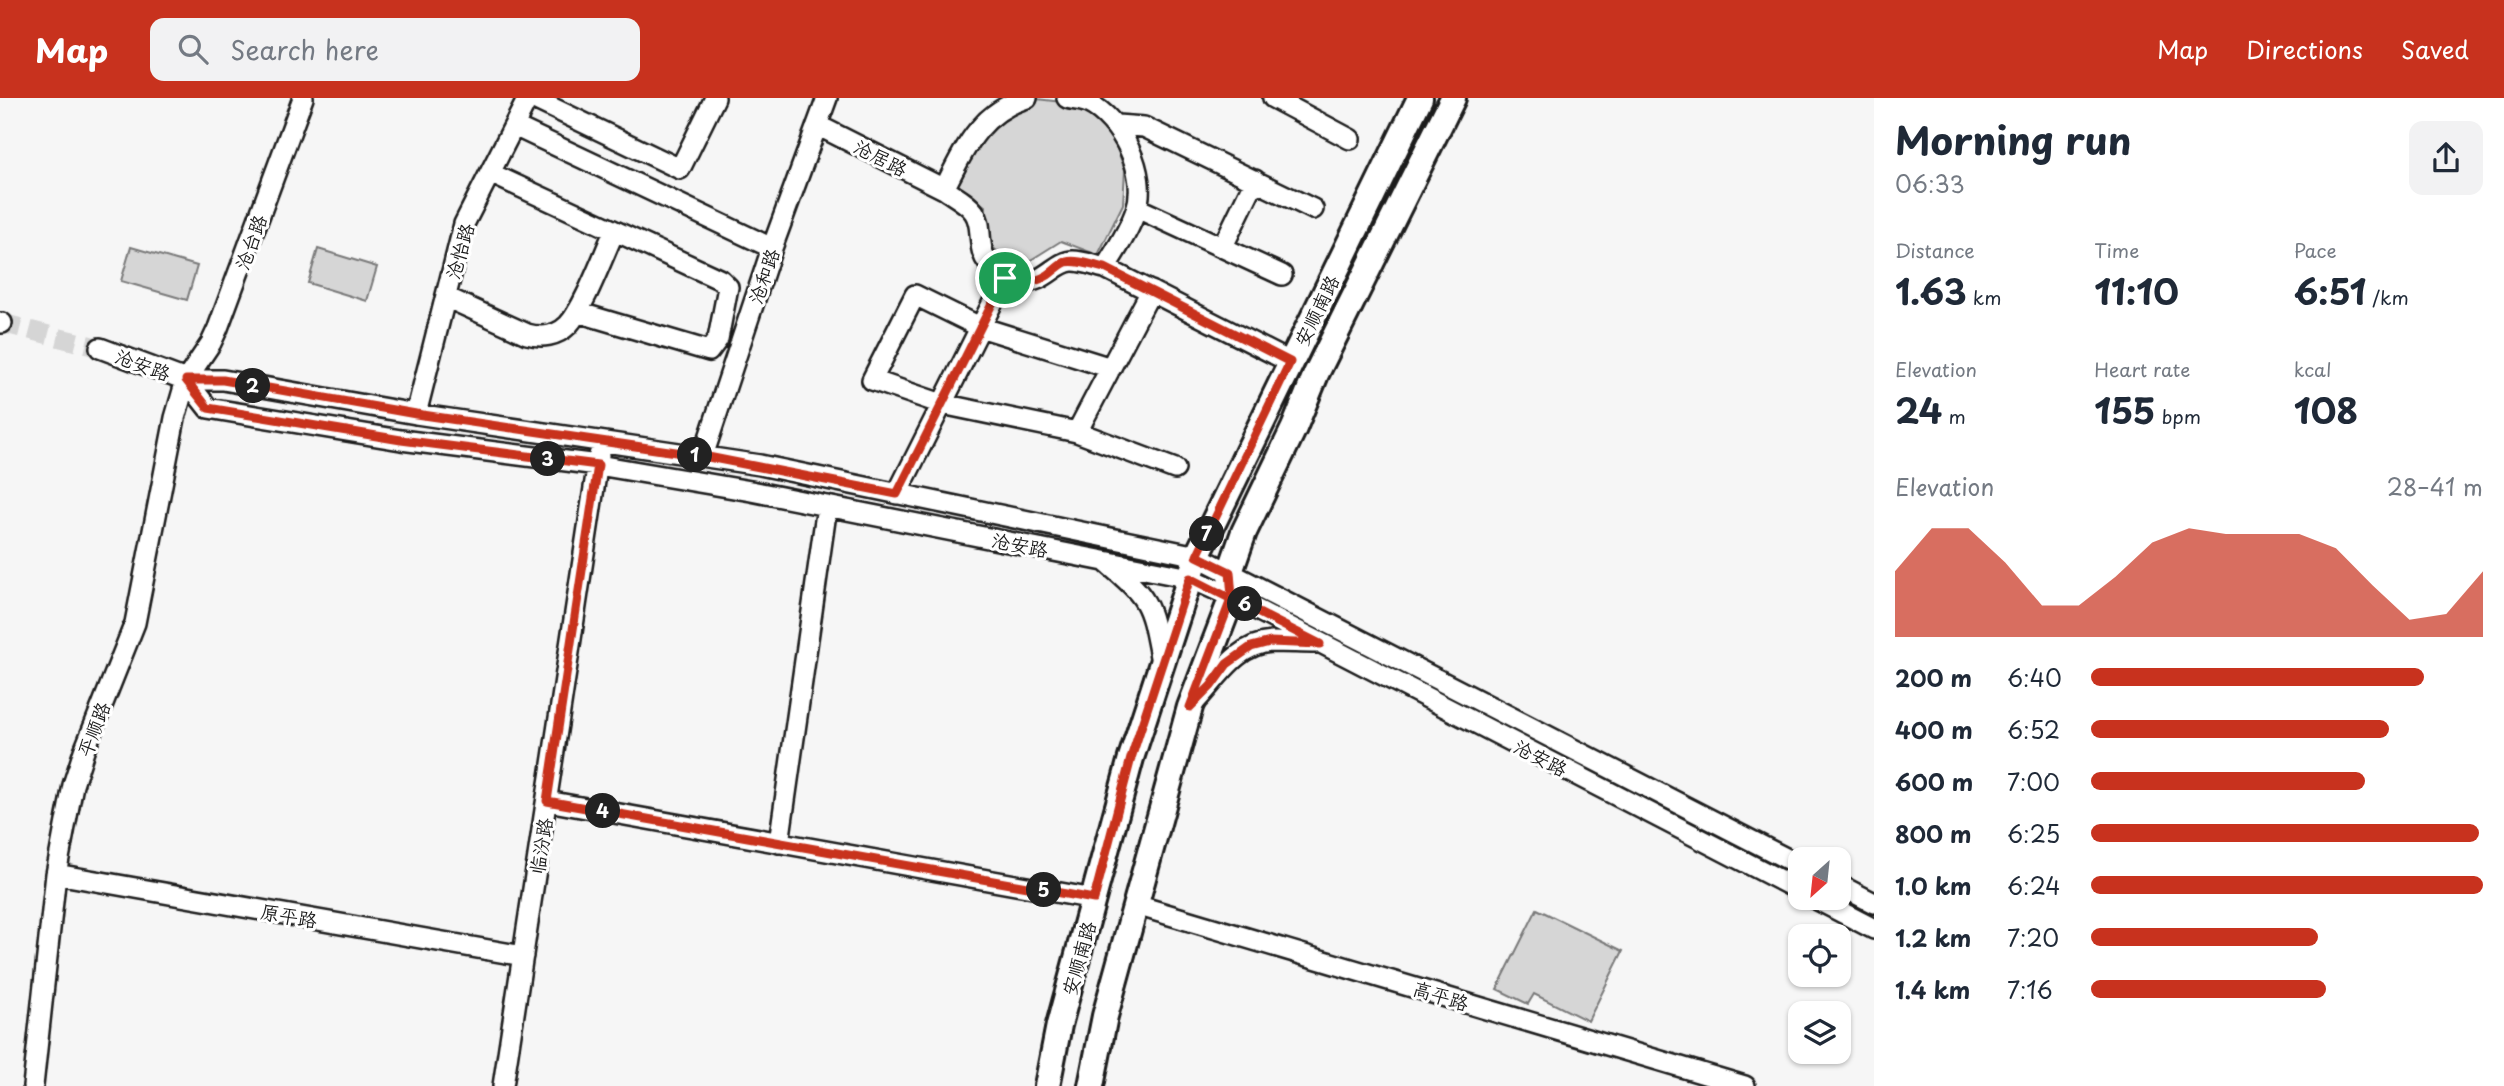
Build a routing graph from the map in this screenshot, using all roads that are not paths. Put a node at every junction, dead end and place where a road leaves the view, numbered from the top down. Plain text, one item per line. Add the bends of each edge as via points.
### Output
1 (303, 98) edge
2 (530, 98) edge
3 (715, 98) edge
4 (827, 98) edge
5 (1027, 98) edge
6 (1067, 98) edge
7 (1273, 98) edge
8 (1420, 98) edge
9 (1453, 98) edge
10 (1089, 101) edge
11 (817, 125) junction
12 (1116, 125) junction
13 (514, 126) junction
14 (1350, 139) dead end
15 (490, 173) junction
16 (1255, 180) junction
17 (944, 189) junction
18 (1138, 208) junction
19 (1313, 209) dead end
20 (614, 232) junction
21 (1223, 246) junction
22 (772, 248) junction
23 (1105, 268) junction
24 (1282, 275) dead end
25 (1005, 278) junction
26 (1151, 291) junction
27 (446, 297) junction
28 (577, 312) junction
29 (980, 327) junction
30 (100, 348) tunnel mouth
31 (1290, 362) junction
32 (1111, 368) junction
33 (186, 380) junction
34 (942, 404) junction
35 (416, 414) junction
36 (1077, 432) junction
37 (601, 440) junction
38 (703, 456) junction
39 (598, 465) junction
40 (1175, 468) dead end
41 (897, 494) junction
42 (827, 506) junction
43 (1103, 560) junction
44 (1193, 567) junction
45 (1230, 572) junction
46 (1232, 597) junction
47 (1320, 644) junction
48 (1161, 662) junction
49 (1190, 707) junction
50 (547, 801) junction
51 (779, 843) junction
52 (1788, 859) edge
53 (55, 874) junction
54 (1788, 884) edge
55 (1852, 892) edge
56 (1094, 899) junction
57 (1874, 903) edge
58 (1136, 905) junction
59 (1837, 910) edge
60 (1874, 929) edge
61 (523, 956) junction
62 (33, 1086) edge
63 (503, 1086) edge
64 (1047, 1086) edge
65 (1091, 1086) edge
66 (1745, 1086) edge

1 - 33 street, 沧台路 via 218,328
2 - 3 street via 680,169
2 - 13 street, 沧怡路
4 - 11 street, 沧和路
5 - 17 street via 1008,104 987,119
6 - 10 street
7 - 14 street
8 - 31 main road, 安顺南路
9 - 45 main road, 安顺南路 via 1316,374
10 - 12 street
11 - 17 street, 沧居路
11 - 22 street, 沧和路
12 - 16 street via 1144,127
12 - 18 street via 1132,153
13 - 15 street, 沧怡路
13 - 22 street
15 - 20 street
15 - 27 street, 沧怡路 via 464,224
16 - 19 street
16 - 21 street
17 - 25 street, 沧居路 via 973,209 980,223 985,259
18 - 21 street
18 - 23 street
20 - 28 street
20 - 28 street via 726,283 729,292 718,339 709,351 703,351
21 - 24 street
22 - 38 street, 沧和路
23 - 25 street via 1074,261 1031,282
23 - 26 street
25 - 29 street
26 - 31 street
26 - 32 street
27 - 28 street via 537,337 561,331
27 - 35 street, 沧怡路
29 - 32 street
29 - 34 street
29 - 34 street via 915,295 872,380
30 - 33 street, 沧安路
31 - 44 main road, 安顺南路
32 - 36 street
33 - 35 street, 沧安路 via 223,380
33 - 39 street, 沧安路 via 208,408 401,440
33 - 53 street, 平顺路 via 135,623 77,774
34 - 36 street
34 - 41 street
35 - 37 street, 沧安路
36 - 40 street
37 - 38 street, 沧安路
37 - 39 street, 临汾路
38 - 41 street, 沧安路
39 - 42 street, 沧安路
39 - 50 street, 临汾路
41 - 44 street, 沧安路
42 - 43 street, 沧安路
42 - 51 street
43 - 44 street, 沧安路
43 - 48 street via 1146,600
44 - 45 street
44 - 46 street, 沧安路
44 - 48 main road, 安顺南路
45 - 46 main road, 安顺南路
45 - 52 street
46 - 47 street, 沧安路
46 - 49 main road, 安顺南路
47 - 49 street via 1270,642 1251,647 1227,664
47 - 54 street, 沧安路
48 - 56 main road, 安顺南路
49 - 58 main road, 安顺南路
50 - 51 street
50 - 61 street, 临汾路
51 - 56 street
53 - 61 street, 原平路
53 - 62 street, 平顺路
55 - 57 street
56 - 64 main road, 安顺南路
58 - 65 main road, 安顺南路
58 - 66 street, 高平路
59 - 60 street
61 - 63 street, 临汾路

